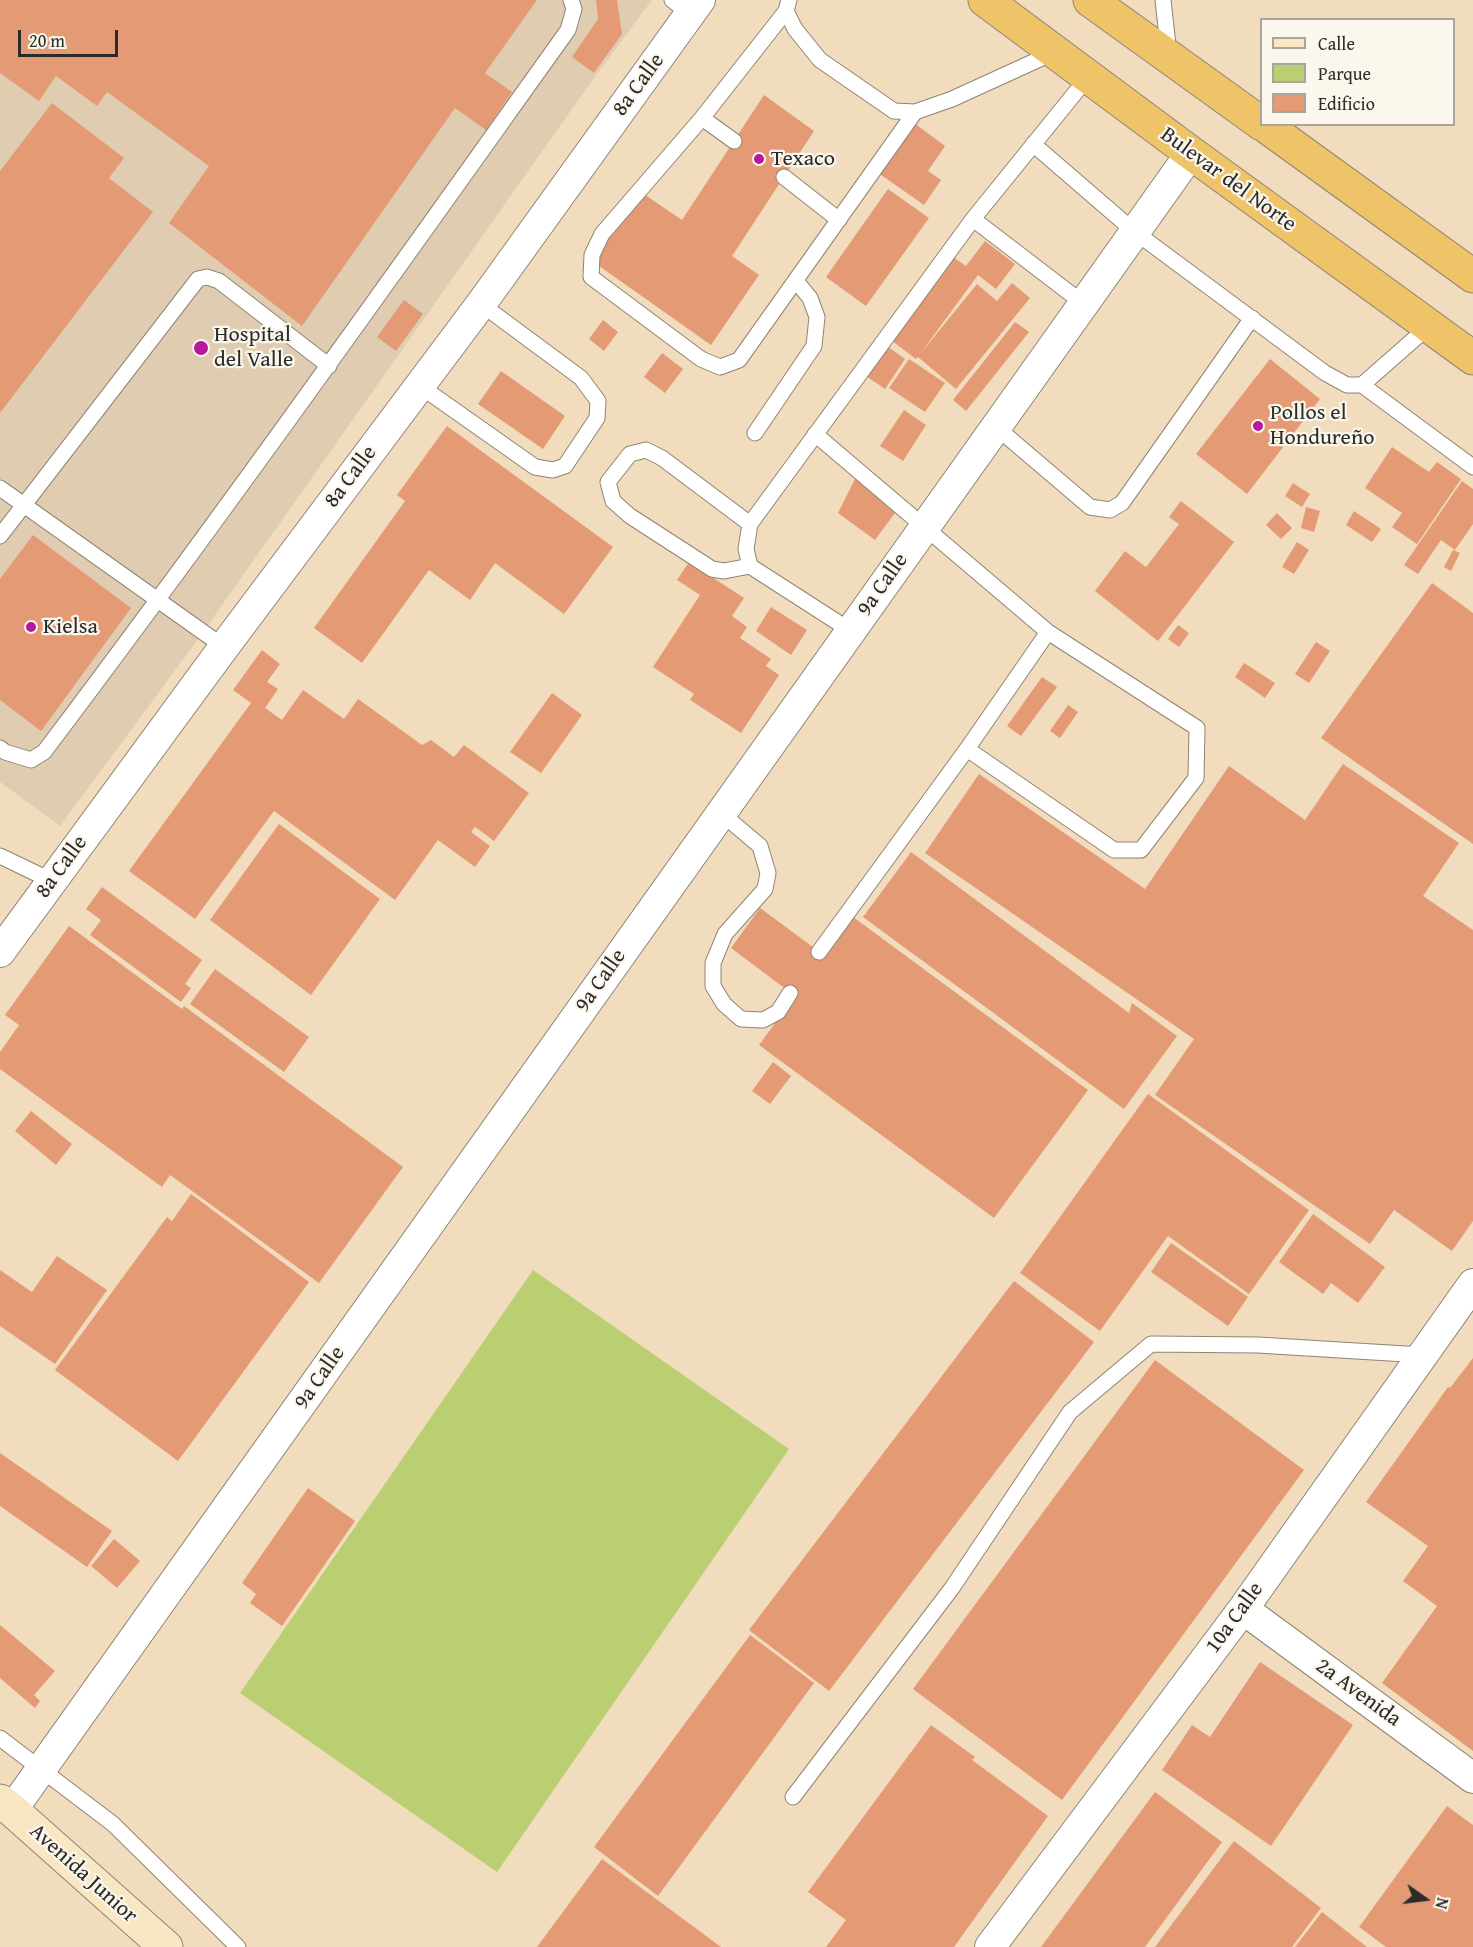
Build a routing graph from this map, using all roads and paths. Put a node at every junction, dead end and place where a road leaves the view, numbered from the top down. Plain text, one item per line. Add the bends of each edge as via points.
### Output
1 (572, 0) edge
2 (985, 0) edge
3 (1090, 0) edge
4 (1163, 0) edge
5 (687, 5) edge
6 (787, 5) edge
7 (1055, 52) junction
8 (1169, 57) junction
9 (1088, 77) junction
10 (915, 112) junction
11 (702, 118) junction
12 (1260, 123) edge
13 (1265, 126) edge
14 (734, 141) dead end
15 (1033, 144) junction
16 (1191, 153) junction
17 (784, 177) dead end
18 (973, 219) junction
19 (839, 220) junction
20 (1135, 232) junction
21 (1473, 276) edge
22 (796, 281) junction
23 (481, 304) junction
24 (1084, 304) junction
25 (1252, 318) junction
26 (1428, 327) junction
27 (1473, 358) edge
28 (329, 366) junction
29 (1362, 385) junction
30 (420, 386) junction
31 (996, 427) junction
32 (755, 433) dead end
33 (815, 434) junction
34 (1473, 467) edge
35 (0, 488) edge
36 (24, 506) junction
37 (750, 524) junction
38 (924, 527) junction
39 (0, 536) edge
40 (750, 566) junction
41 (159, 601) junction
42 (851, 631) junction
43 (1048, 632) junction
44 (224, 647) junction
45 (0, 748) edge
46 (968, 749) junction
47 (721, 813) junction
48 (0, 856) edge
49 (52, 881) junction
50 (0, 952) edge
51 (819, 952) dead end
52 (790, 993) dead end
53 (1473, 1284) edge
54 (1422, 1355) junction
55 (1243, 1609) junction
56 (0, 1738) edge
57 (41, 1769) junction
58 (1473, 1778) edge
59 (793, 1797) dead end
60 (6, 1806) edge
61 (166, 1947) edge
62 (238, 1947) edge
63 (990, 1947) edge

1 - 28 lane via 574,9 567,30
2 - 7 highway, Bulevar del Norte
3 - 8 highway
4 - 8 lane
5 - 23 street, 8a Calle
6 - 10 lane via 795,29 820,60 894,111
6 - 11 lane
7 - 9 highway, Bulevar del Norte
7 - 10 lane
8 - 12 highway
9 - 15 lane
9 - 16 highway, Bulevar del Norte
10 - 19 lane
11 - 14 lane
11 - 22 lane via 602,234 592,255 591,277 701,359 720,367 739,360
13 - 21 highway
15 - 18 lane
15 - 20 lane
16 - 20 street, 9a Calle
16 - 26 highway, Bulevar del Norte
17 - 19 lane
18 - 24 lane
18 - 33 lane
19 - 22 lane
20 - 24 street, 9a Calle
20 - 25 lane
22 - 32 lane via 810,298 817,317 814,346
23 - 30 street, 8a Calle
23 - 30 lane via 581,378 598,401 597,418 566,466 553,470 535,467
24 - 31 street, 9a Calle
25 - 29 lane via 1325,373 1347,385
25 - 31 lane via 1122,503 1110,510 1090,507
26 - 27 highway, Bulevar del Norte
26 - 29 lane
28 - 36 lane via 219,281 198,279
28 - 41 lane
29 - 34 lane
30 - 44 street, 8a Calle
31 - 38 street, 9a Calle
33 - 37 lane
33 - 38 lane
35 - 36 lane
36 - 39 lane
36 - 41 lane
37 - 40 lane via 746,549
37 - 40 lane via 646,450 630,454 608,482 613,501 630,516 712,569
38 - 42 street, 9a Calle
38 - 43 lane
40 - 42 lane
41 - 44 lane
41 - 45 lane via 44,752 31,760
42 - 47 street, 9a Calle
43 - 46 lane
43 - 46 lane via 1197,728 1196,778 1141,850 1114,850
44 - 49 street, 8a Calle
46 - 51 lane
47 - 52 lane via 760,846 768,873 765,889 725,934 714,963 713,986 724,1004 741,1019 763,1020 778,1012
47 - 57 street, 9a Calle
48 - 49 lane
49 - 50 street, 8a Calle
53 - 54 street, 10a Calle
54 - 55 street, 10a Calle
54 - 59 lane via 1258,1345 1150,1344 1071,1412 952,1588
55 - 58 street, 2a Avenida
55 - 63 street, 10a Calle
56 - 57 lane
57 - 60 street, 9a Calle
57 - 62 lane via 113,1824
60 - 61 main road, Avenida Junior

